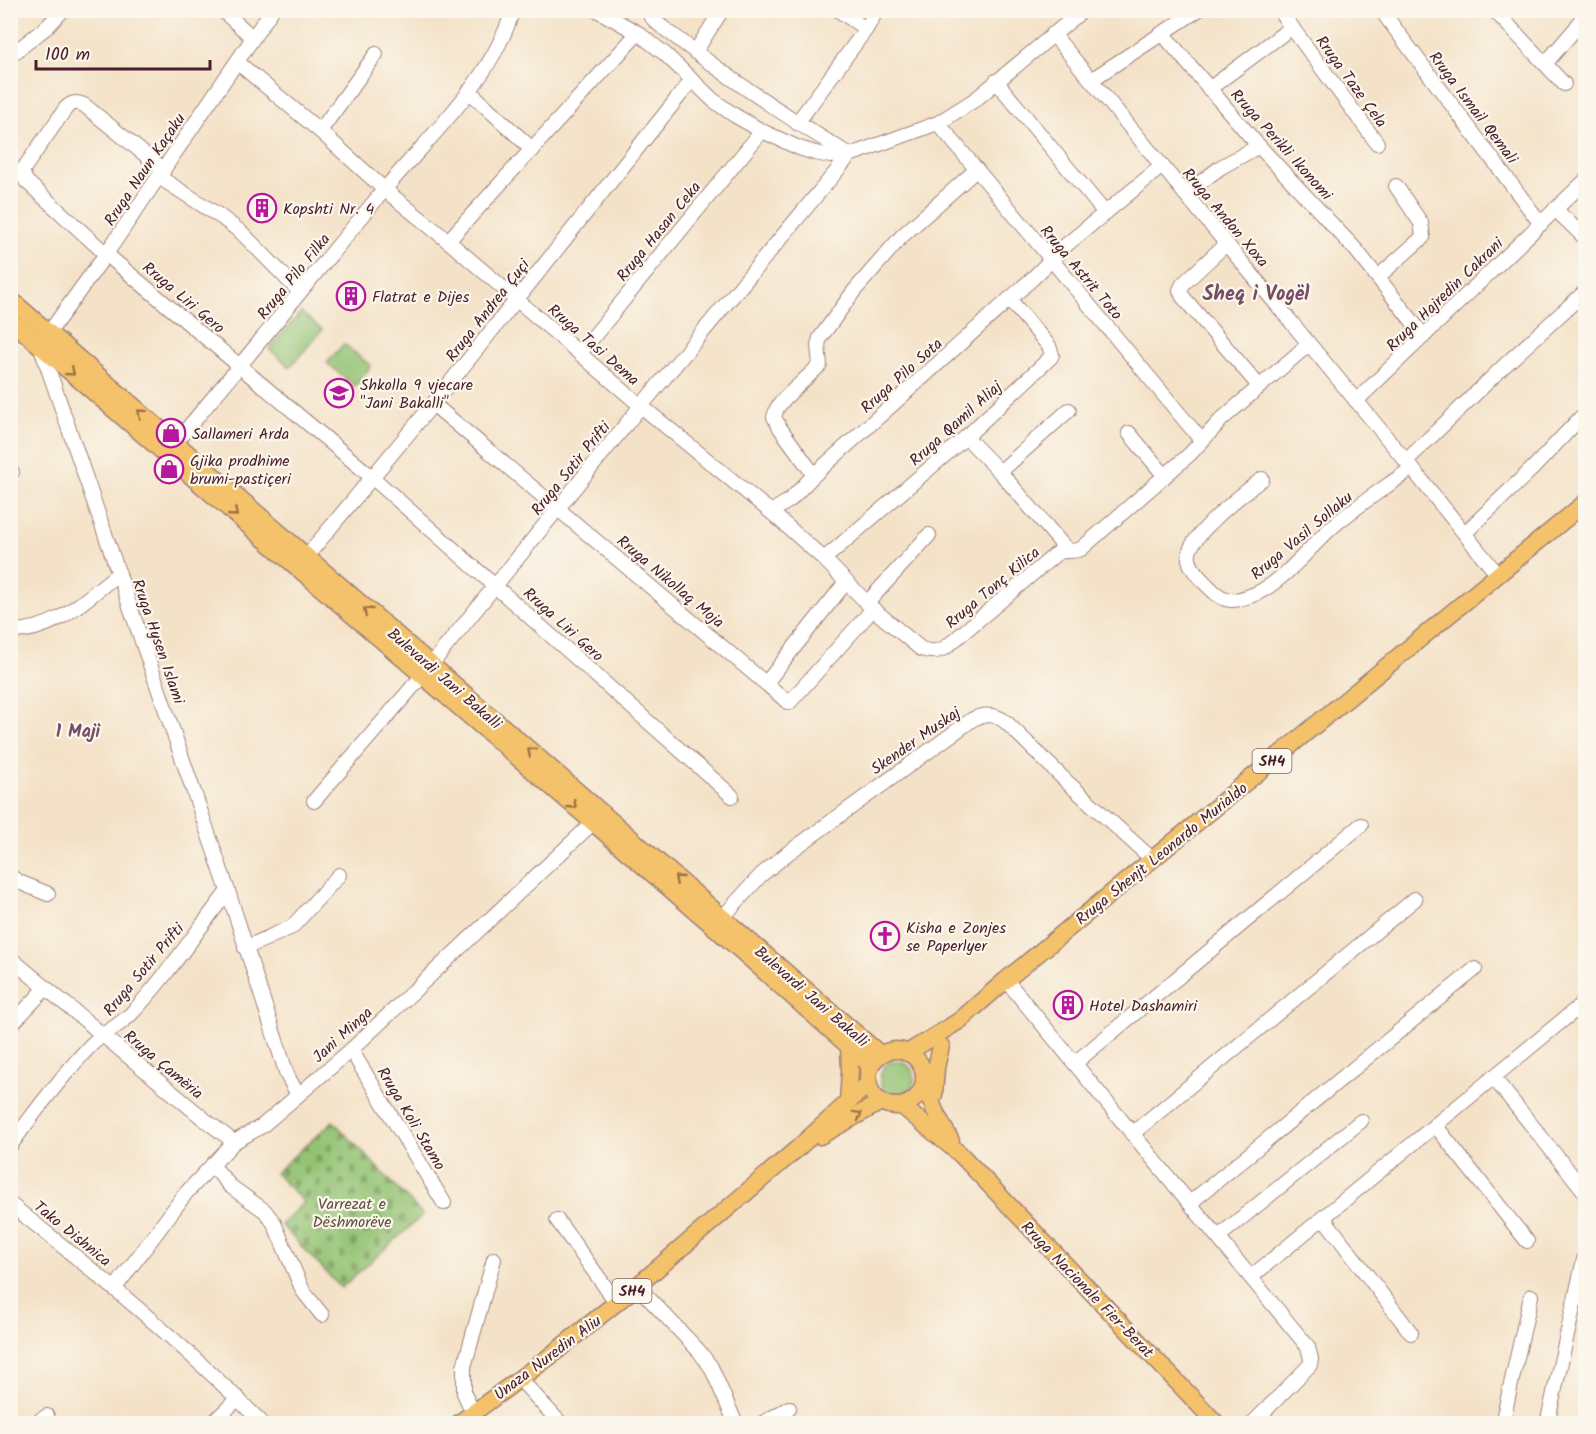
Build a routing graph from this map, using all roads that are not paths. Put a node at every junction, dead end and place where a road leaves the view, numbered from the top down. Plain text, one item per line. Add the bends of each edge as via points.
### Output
1 (63, 10) edge
2 (222, 10) edge
3 (272, 10) edge
4 (513, 10) edge
5 (597, 10) edge
6 (648, 10) edge
7 (722, 10) edge
8 (838, 10) edge
9 (877, 10) edge
10 (1198, 10) edge
11 (1279, 10) edge
12 (1381, 10) edge
13 (1494, 10) edge
14 (1586, 11) edge
15 (1074, 13) edge
16 (1292, 27) junction
17 (866, 29) junction
18 (638, 33) junction
19 (1162, 33) junction
20 (1053, 34) junction
21 (253, 39) junction
22 (695, 52) junction
23 (376, 54) dead end
24 (10, 56) edge
25 (237, 62) junction
26 (1545, 64) junction
27 (692, 80) junction
28 (1091, 80) junction
29 (996, 81) junction
30 (1564, 84) dead end
31 (1209, 90) junction
32 (470, 91) junction
33 (797, 123) junction
34 (938, 123) junction
35 (320, 131) junction
36 (762, 131) junction
37 (1377, 143) dead end
38 (1259, 146) junction
39 (533, 150) junction
40 (850, 154) junction
41 (1162, 166) junction
42 (976, 170) junction
43 (161, 173) junction
44 (1586, 180) edge
45 (1396, 186) dead end
46 (385, 190) junction
47 (1185, 194) junction
48 (1555, 209) junction
49 (1105, 213) junction
50 (1541, 224) junction
51 (1586, 239) edge
52 (448, 241) junction
53 (1226, 244) junction
54 (106, 254) junction
55 (1051, 260) junction
56 (1378, 277) junction
57 (1586, 291) edge
58 (300, 292) junction
59 (516, 298) junction
60 (10, 299) edge
61 (1010, 299) junction
62 (10, 320) edge
63 (1424, 336) junction
64 (45, 339) junction
65 (1309, 344) junction
66 (580, 353) junction
67 (241, 366) junction
68 (1259, 386) junction
69 (1356, 401) junction
70 (433, 404) junction
71 (641, 406) junction
72 (1069, 410) dead end
73 (1586, 412) edge
74 (1129, 433) dead end
75 (966, 437) junction
76 (1202, 441) junction
77 (175, 443) junction
78 (1409, 465) junction
79 (1000, 472) junction
80 (814, 475) junction
81 (1165, 476) junction
82 (373, 478) junction
83 (1262, 479) dead end
84 (1586, 502) edge
85 (558, 508) junction
86 (771, 512) junction
87 (1465, 533) junction
88 (929, 535) dead end
89 (1067, 550) junction
90 (306, 557) junction
91 (824, 559) junction
92 (119, 573) junction
93 (1498, 575) junction
94 (846, 582) junction
95 (496, 585) junction
96 (870, 606) junction
97 (10, 631) edge
98 (426, 671) junction
99 (765, 683) junction
100 (732, 796) dead end
101 (314, 801) dead end
102 (598, 818) junction
103 (1361, 825) dead end
104 (1153, 860) junction
105 (339, 875) dead end
106 (10, 876) edge
107 (228, 891) junction
108 (48, 894) dead end
109 (1415, 899) dead end
110 (722, 918) junction
111 (245, 948) junction
112 (10, 958) edge
113 (1475, 969) dead end
114 (1006, 980) junction
115 (46, 988) junction
116 (1586, 1001) edge
117 (959, 1022) junction
118 (10, 1026) edge
119 (104, 1036) junction
120 (849, 1046) junction
121 (941, 1046) junction
122 (351, 1050) junction
123 (907, 1053) junction
124 (876, 1060) junction
125 (1075, 1063) junction
126 (1493, 1077) junction
127 (924, 1078) junction
128 (868, 1083) junction
129 (298, 1095) junction
130 (848, 1101) junction
131 (881, 1102) junction
132 (902, 1106) junction
133 (935, 1111) junction
134 (1361, 1121) dead end
135 (1435, 1125) junction
136 (1132, 1134) junction
137 (234, 1142) junction
138 (10, 1146) edge
139 (798, 1148) junction
140 (960, 1154) junction
141 (213, 1165) junction
142 (1586, 1192) edge
143 (444, 1203) dead end
144 (1190, 1203) junction
145 (10, 1204) edge
146 (1323, 1217) junction
147 (556, 1220) dead end
148 (1218, 1237) junction
149 (1527, 1241) dead end
150 (1585, 1255) edge
151 (494, 1259) dead end
152 (1251, 1276) junction
153 (637, 1286) junction
154 (115, 1288) junction
155 (1531, 1296) dead end
156 (617, 1303) junction
157 (322, 1315) dead end
158 (1411, 1333) dead end
159 (520, 1379) junction
160 (238, 1398) junction
161 (789, 1408) dead end
162 (473, 1413) junction
163 (47, 1416) dead end
164 (34, 1424) edge
165 (212, 1424) edge
166 (263, 1424) edge
167 (458, 1424) edge
168 (561, 1424) edge
169 (735, 1424) edge
170 (761, 1424) edge
171 (1216, 1424) edge
172 (1252, 1424) edge
173 (1502, 1424) edge
174 (1547, 1424) edge

1 - 24 street
2 - 21 street
3 - 21 street, Rruga Naun Kaçaku
4 - 32 street, Rruga Pilo Filka via 495,54
5 - 18 street
6 - 22 street via 655,21
7 - 22 street
8 - 17 street
9 - 17 street
10 - 19 street
11 - 16 street, Rruga Taze Çela
12 - 50 street, Rruga Ismail Qemali
13 - 26 street
14 - 26 street
15 - 20 street
16 - 31 street
16 - 37 street, Rruga Taze Çela
17 - 33 street
18 - 27 street
18 - 39 street
19 - 28 street
19 - 31 street, Rruga Perikli Ikonomi
20 - 28 street, Rruga Andon Xoxa
20 - 29 street
21 - 25 street, Rruga Naun Kaçaku
22 - 33 street
23 - 35 street
25 - 35 street, Rruga Tasi Dema
25 - 43 street, Rruga Naun Kaçaku
26 - 30 street
27 - 36 street via 713,100
27 - 59 street, Rruga Andrea Çuçi
28 - 41 street, Rruga Andon Xoxa
29 - 34 street
29 - 49 street
31 - 38 street, Rruga Perikli Ikonomi
32 - 39 street
32 - 46 street, Rruga Pilo Filka
33 - 40 street
34 - 40 street
34 - 42 street, Rruga Astrit Toto
35 - 46 street, Rruga Tasi Dema
36 - 40 street via 815,153
36 - 66 street, Rruga Hasan Ceka
38 - 47 street via 1221,167
38 - 56 street, Rruga Perikli Ikonomi
39 - 52 street
40 - 71 street, Rruga Sotir Prifti
41 - 47 street, Rruga Andon Xoxa
41 - 49 street, Rruga Pilo Sota
42 - 55 street, Rruga Astrit Toto
42 - 80 street via 914,224 854,291 820,338 820,365 777,408 774,417 780,428
43 - 54 street, Rruga Naun Kaçaku
43 - 54 street, Rruga Liri Gero via 77,103 66,108 24,165 26,181
43 - 58 street via 242,233
44 - 48 street, Rruga Hajredin Cakrani
45 - 56 street via 1421,223 1423,237
46 - 52 street, Rruga Tasi Dema
46 - 58 street, Rruga Pilo Filka
47 - 53 street, Rruga Andon Xoxa
48 - 50 street, Rruga Hajredin Cakrani
48 - 51 street
49 - 55 street, Rruga Pilo Sota
50 - 63 street, Rruga Hajredin Cakrani
52 - 59 street, Rruga Tasi Dema
53 - 65 street, Rruga Andon Xoxa
53 - 68 street via 1180,290
54 - 64 street, Rruga Naun Kaçaku
54 - 67 street, Rruga Liri Gero
55 - 61 street, Rruga Pilo Sota
55 - 76 street, Rruga Astrit Toto
56 - 63 street, Rruga Perikli Ikonomi
57 - 78 street, Rruga Vasil Sollaku via 1505,365
58 - 67 street, Rruga Pilo Filka
59 - 66 street, Rruga Tasi Dema
59 - 70 street, Rruga Andrea Çuçi
60 - 64 main road, Bulevardi Jani Bakalli
61 - 75 street, Rruga Qamil Aliaj via 1052,355
61 - 80 street, Rruga Pilo Sota
62 - 64 main road, Bulevardi Jani Bakalli
63 - 69 street, Rruga Hajredin Cakrani
77 -> 64 main road, Bulevardi Jani Bakalli
64 - 92 street, Rruga Hysen Islami
64 -> 98 main road, Bulevardi Jani Bakalli
65 - 68 street, Rruga Tonç Kilica
65 - 69 street, Rruga Andon Xoxa
66 - 71 street, Rruga Tasi Dema
67 - 77 street, Rruga Pilo Filka
67 - 82 street, Rruga Liri Gero
68 - 76 street, Rruga Tonç Kilica
69 - 78 street, Rruga Andon Xoxa
70 - 82 street, Rruga Andrea Çuçi
70 - 85 street, Rruga Nikollaq Moja
71 - 85 street, Rruga Sotir Prifti
71 - 86 street, Rruga Tasi Dema
72 - 79 street
73 - 87 street
74 - 81 street
75 - 79 street
75 - 91 street, Rruga Qamil Aliaj
76 - 81 street, Rruga Tonç Kilica
77 - 90 main road, Bulevardi Jani Bakalli
78 - 83 street, Rruga Vasil Sollaku via 1332,527 1269,587 1245,598 1225,600 1196,573 1189,553 1216,518
78 - 87 street, Rruga Andon Xoxa
79 - 89 street
80 - 86 street, Rruga Pilo Sota
81 - 89 street, Rruga Tonç Kilica via 1081,549
82 - 90 street, Rruga Andrea Çuçi
82 - 95 street, Rruga Liri Gero
84 - 93 main road, Rruga Shenjt Leonardo Murialdo / SH4
85 - 95 street, Rruga Sotir Prifti
85 - 99 street, Rruga Nikollaq Moja
86 - 91 street, Rruga Tasi Dema
87 - 93 street, Rruga Andon Xoxa
88 - 96 street
89 - 96 street, Rruga Tonç Kilica via 1056,554 937,651 921,649
98 -> 90 main road, Bulevardi Jani Bakalli
91 - 94 street, Rruga Tasi Dema
92 - 97 street via 53,622 26,632
92 - 107 street, Rruga Hysen Islami
93 - 104 main road, Rruga Shenjt Leonardo Murialdo / SH4
94 - 96 street, Rruga Tasi Dema
94 - 99 street
95 - 98 street, Rruga Sotir Prifti
95 - 100 street, Rruga Liri Gero
96 - 99 street, Rruga Nikollaq Moja via 789,703
98 - 101 street, Rruga Sotir Prifti
98 - 102 main road, Bulevardi Jani Bakalli
110 -> 102 main road, Bulevardi Jani Bakalli
102 - 120 main road, Bulevardi Jani Bakalli
102 - 122 street, Jani Minga
103 - 125 street
104 - 110 street, Skender Muskaj via 1007,723 988,714 973,719 788,853 761,875
104 - 114 main road, Rruga Shenjt Leonardo Murialdo / SH4
105 - 111 street via 292,927
106 - 108 street
107 - 111 street, Rruga Hysen Islami
107 - 119 street, Rruga Sotir Prifti via 131,1014
109 - 136 street
110 - 124 main road, Bulevardi Jani Bakalli
111 - 129 street, Rruga Hysen Islami via 287,1075
112 - 115 street, Rruga Çamëria
113 - 144 street
114 - 117 main road, Rruga Shenjt Leonardo Murialdo / SH4
114 - 125 street
115 - 118 street
115 - 119 street, Rruga Çamëria
116 - 126 street
117 - 121 main road, Rruga Shenjt Leonardo Murialdo / SH4
117 - 123 main road, Rruga Shenjt Leonardo Murialdo / SH4
119 - 137 street, Rruga Çamëria
119 - 138 street, Rruga Sotir Prifti via 70,1069
120 - 124 main road, Bulevardi Jani Bakalli
120 - 130 main road
121 - 127 main road, Rruga Shenjt Leonardo Murialdo / SH4
121 - 133 main road via 934,1086
122 - 129 street, Jani Minga
122 - 143 street, Rruga Koli Stamo
123 - 124 main road, SH4 via 891,1051
123 - 127 main road via 918,1060
124 - 128 main road
125 - 136 street
126 - 135 street
126 - 142 street
127 - 132 main road, SH4 via 917,1098
127 - 133 main road, Rruga Nacionale Fier-Berat
128 - 130 main road, Unaza Nuredin Aliu / SH4
128 - 131 main road
129 - 137 street, Jani Minga via 262,1126
130 - 139 main road, Unaza Nuredin Aliu / SH4
131 - 132 main road
139 -> 131 main road, Unaza Nuredin Aliu / SH4
132 - 140 main road, Rruga Nacionale Fier-Berat
133 - 140 main road, Rruga Nacionale Fier-Berat
134 - 148 street
135 - 146 street
135 - 149 street
136 - 144 street
137 - 141 street, Jani Minga
139 - 153 main road, Unaza Nuredin Aliu / SH4
140 - 171 main road, Rruga Nacionale Fier-Berat
141 - 154 street, Jani Minga via 186,1193
141 - 157 street via 230,1186 274,1222 303,1291
144 - 148 street
145 - 154 street, Tako Dishnica
146 - 152 street
146 - 158 street
147 - 156 street
148 - 152 street
150 - 174 street
151 - 162 street via 464,1367 464,1393
152 - 172 street via 1308,1347 1311,1359 1306,1370
153 - 156 main road, Unaza Nuredin Aliu / SH4
153 - 169 street via 711,1367
154 - 160 street, Tako Dishnica
155 - 173 street
156 - 159 main road, Unaza Nuredin Aliu / SH4
159 - 162 main road, Unaza Nuredin Aliu / SH4
159 - 168 street
160 - 165 street
160 - 166 street, Tako Dishnica
161 - 170 street
162 - 167 main road, Unaza Nuredin Aliu / SH4
163 - 164 street

